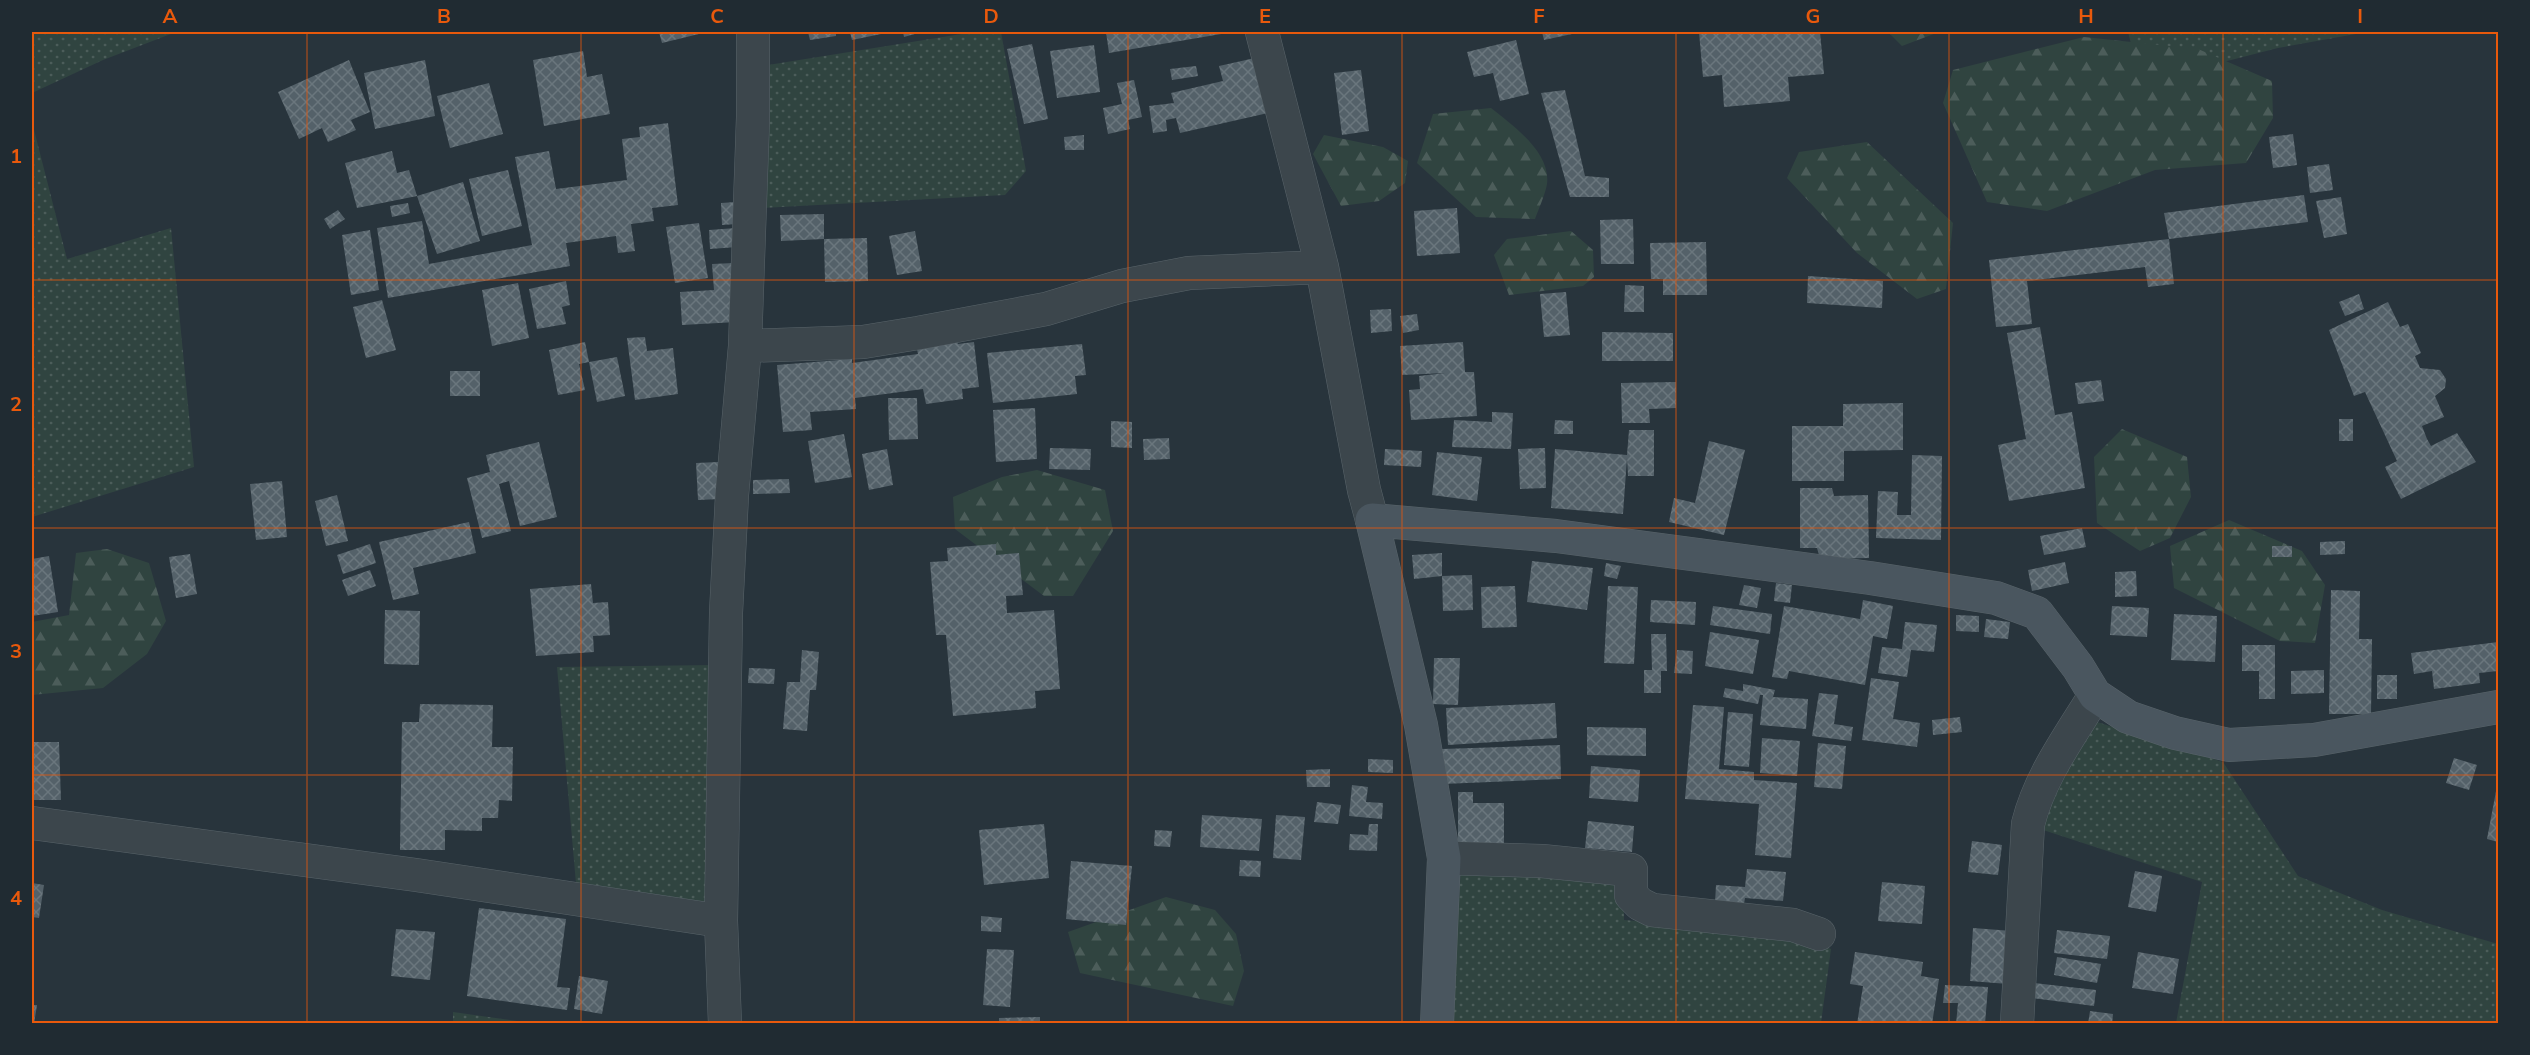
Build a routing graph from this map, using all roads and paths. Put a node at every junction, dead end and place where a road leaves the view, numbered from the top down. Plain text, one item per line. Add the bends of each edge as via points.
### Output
1 (753, 32) edge
2 (1262, 32) edge
3 (1322, 267) junction
4 (745, 346) junction
5 (1372, 520) junction
6 (2096, 695) junction
7 (2499, 707) edge
8 (32, 823) edge
9 (1444, 858) junction
10 (721, 921) junction
11 (1819, 934) dead end
12 (725, 1023) edge
13 (1437, 1023) edge
14 (2017, 1023) edge

1 - 4 street
2 - 3 street
3 - 4 street via 1189,273 1122,286 1046,309 918,333 863,342
3 - 5 street
4 - 10 street via 726,613
5 - 6 street via 1556,536 1996,598 2037,613
5 - 9 street via 1421,725
6 - 7 street via 2128,717 2229,745 2314,740
6 - 14 street via 2034,798 2028,824
8 - 10 street
9 - 11 street via 1542,861 1630,870 1631,895 1652,910 1793,925
9 - 13 street
10 - 12 street

